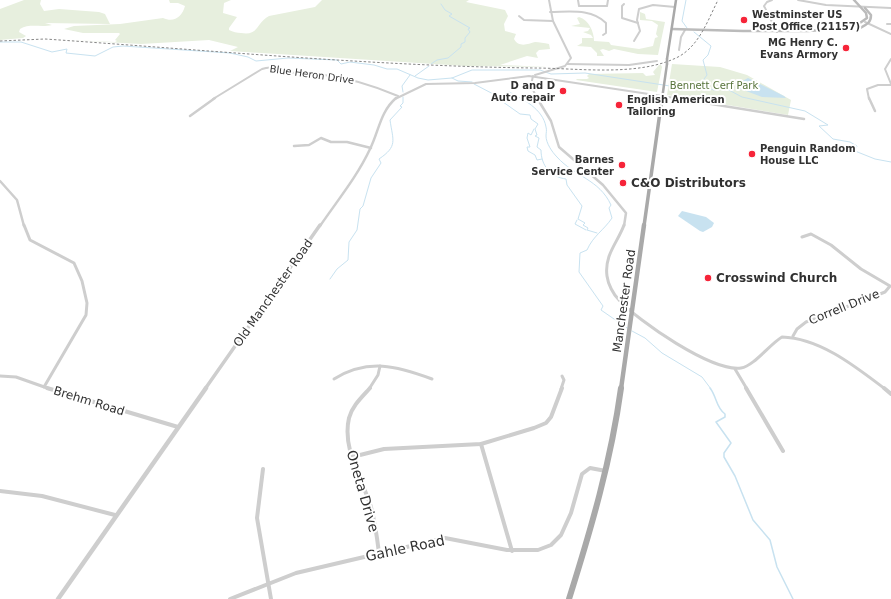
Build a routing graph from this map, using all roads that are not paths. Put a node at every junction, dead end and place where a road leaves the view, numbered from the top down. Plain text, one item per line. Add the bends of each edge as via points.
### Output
1 (549, 0) edge
2 (578, 0) edge
3 (608, 0) edge
4 (676, 0) edge
5 (772, 0) edge
6 (798, 0) edge
7 (854, 0) edge
8 (858, 0) edge
9 (624, 4) dead end
10 (675, 7) junction
11 (860, 7) junction
12 (864, 7) junction
13 (891, 8) edge
14 (550, 12) junction
15 (519, 16) dead end
16 (553, 21) junction
17 (865, 22) junction
18 (638, 23) junction
19 (869, 23) junction
20 (887, 24) dead end
21 (891, 24) edge
22 (672, 29) junction
23 (685, 30) junction
24 (777, 32) junction
25 (891, 34) edge
26 (603, 35) dead end
27 (634, 41) dead end
28 (679, 50) dead end
29 (891, 59) edge
30 (657, 61) dead end
31 (568, 64) junction
32 (533, 76) junction
33 (891, 84) edge
34 (398, 96) junction
35 (662, 96) junction
36 (875, 111) dead end
37 (190, 116) dead end
38 (804, 119) dead end
39 (294, 146) dead end
40 (371, 148) junction
41 (0, 181) edge
42 (802, 237) dead end
43 (633, 313) junction
44 (793, 336) junction
45 (380, 366) junction
46 (735, 369) junction
47 (0, 376) edge
48 (562, 376) dead end
49 (432, 379) dead end
50 (334, 380) dead end
51 (44, 387) junction
52 (891, 394) edge
53 (178, 427) junction
54 (481, 444) junction
55 (783, 451) dead end
56 (352, 458) junction
57 (263, 469) dead end
58 (606, 471) junction
59 (0, 491) edge
60 (115, 515) junction
61 (512, 551) junction
62 (379, 553) junction
63 (269, 583) junction
64 (58, 599) edge
65 (230, 599) edge
66 (271, 599) edge
67 (569, 599) edge

1 - 14 street
2 - 3 street via 579,6 607,6
4 - 10 main road, Manchester Road
5 - 24 street via 764,6
6 - 11 street via 823,5
7 - 11 main road
8 - 12 main road
9 - 18 street via 622,18 628,22
10 - 18 street via 642,7 637,13
10 - 22 main road, Manchester Road
11 - 12 street
11 - 17 main road via 867,16
12 - 13 street
12 - 19 main road via 871,17
14 - 16 street
14 - 26 street via 583,12 597,16 606,23 606,33
15 - 16 street via 524,20
16 - 31 street via 570,56
17 - 19 street
17 - 24 main road via 850,28
18 - 27 street via 640,31
19 - 24 main road via 860,28 844,30 798,34
19 - 25 street
20 - 21 street
22 - 23 main road
22 - 35 main road, Manchester Road, bridge
23 - 24 main road
23 - 28 street
29 - 33 street via 886,64 885,72
30 - 31 street, Old Manchester Road via 629,65
31 - 32 street, Old Manchester Road
32 - 34 street, Old Manchester Road via 469,84 426,84
32 - 35 street, Old Manchester Road
32 - 43 street via 531,85 534,94 551,121 559,147 603,185 626,213 625,221 608,254 606,273 615,294
33 - 36 street via 867,89 867,95
34 - 37 street, Blue Heron Drive via 360,81 289,73 270,67 262,69 200,107
34 - 40 street, Old Manchester Road via 387,106
35 - 38 street
35 - 43 main road, Manchester Road
39 - 40 street via 309,145 321,138
40 - 53 street, Old Manchester Road via 352,180
41 - 51 street via 17,200 27,236 74,263 86,296 86,315
42 - 44 street, Correll Drive via 811,234 831,245 861,269 890,286 879,295 807,322 797,328
43 - 46 street via 686,349 712,362
43 - 58 main road, Manchester Road
44 - 46 street via 780,338 747,366
44 - 52 street via 837,357
45 - 49 street via 395,367
45 - 50 street via 354,368
45 - 56 street, Oneta Drive via 375,382 357,403 349,418
46 - 55 street
47 - 51 street, Brehm Road via 16,377
48 - 54 street via 564,380 558,402 546,423
51 - 53 street, Brehm Road
53 - 60 street, Old Manchester Road
54 - 56 street via 384,449
54 - 61 street
56 - 62 street, Oneta Drive via 373,516
57 - 63 street via 257,518
58 - 61 street, Gahle Road via 590,468 582,474 567,523 553,544 540,551
58 - 67 main road, Manchester Road via 595,517
59 - 60 street via 42,496
60 - 64 street, Old Manchester Road
61 - 62 street, Gahle Road via 445,538
62 - 63 street, Gahle Road via 296,573
63 - 65 street, Gahle Road
63 - 66 street

